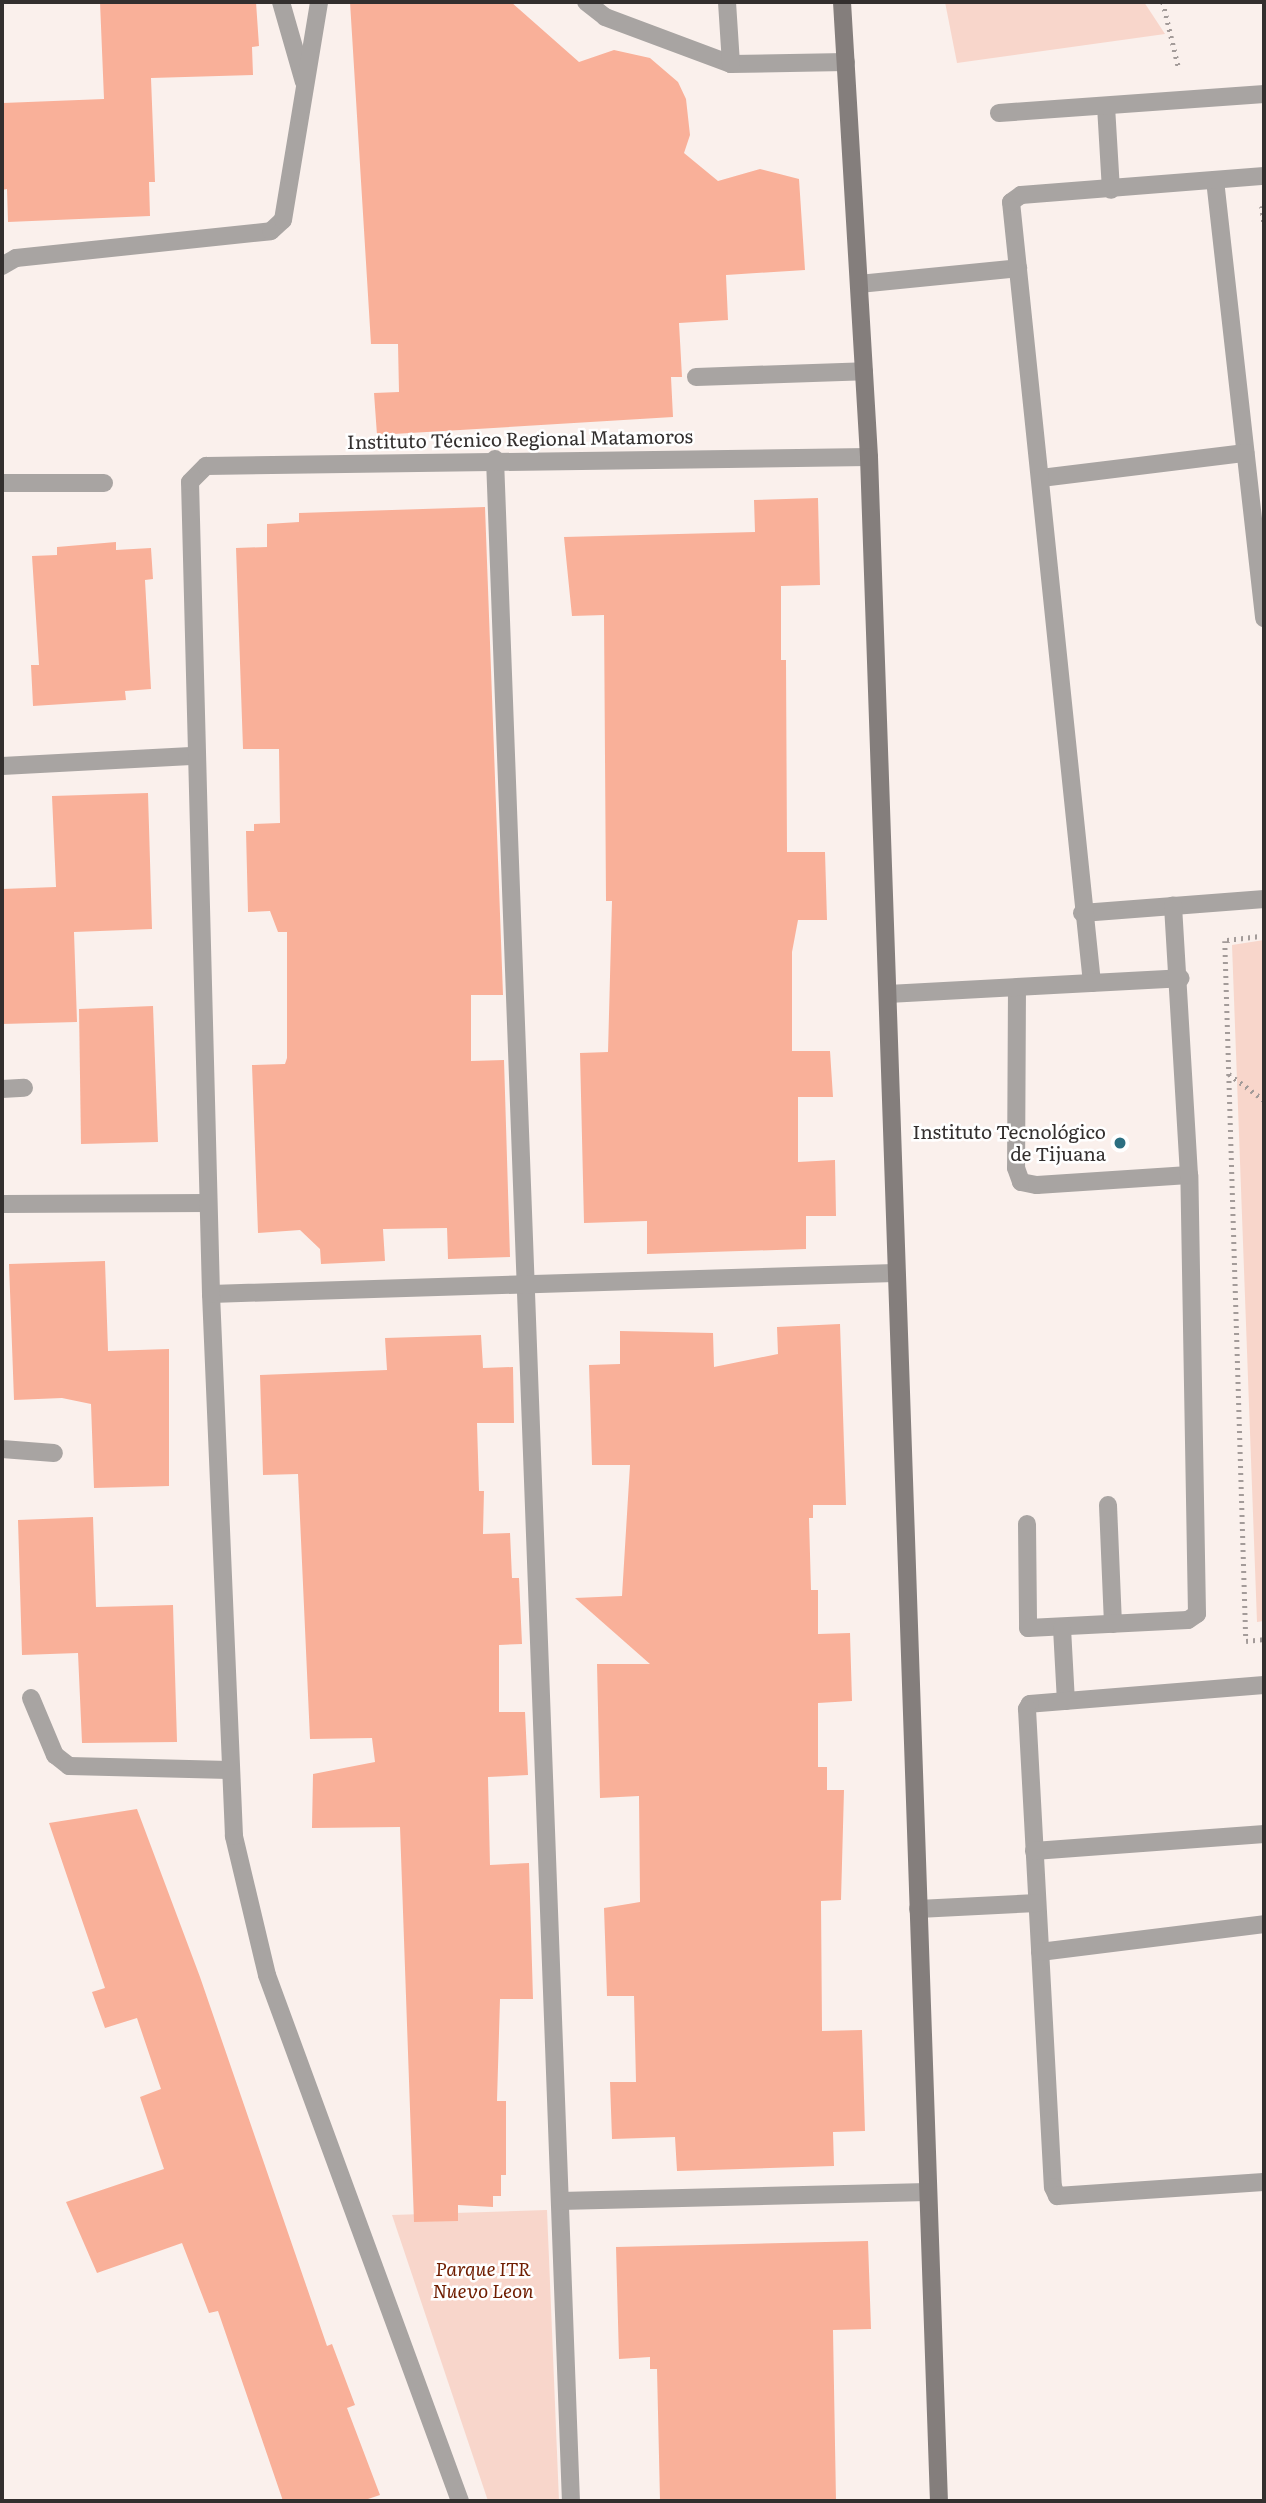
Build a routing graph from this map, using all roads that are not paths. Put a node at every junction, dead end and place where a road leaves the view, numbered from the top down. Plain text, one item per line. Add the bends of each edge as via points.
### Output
1 (281, 2) edge
2 (319, 2) edge
3 (586, 2) edge
4 (727, 2) edge
5 (842, 2) edge
6 (605, 10) edge
7 (846, 62) junction
8 (731, 64) junction
9 (305, 85) junction
10 (1264, 94) edge
11 (1106, 106) junction
12 (999, 113) dead end
13 (1264, 176) edge
14 (1215, 180) junction
15 (1111, 190) junction
16 (2, 266) edge
17 (1018, 268) junction
18 (859, 284) junction
19 (864, 371) junction
20 (696, 377) dead end
21 (1245, 453) junction
22 (869, 457) junction
23 (495, 459) junction
24 (1041, 478) junction
25 (2, 482) edge
26 (104, 482) dead end
27 (1264, 618) edge
28 (196, 756) junction
29 (2, 766) edge
30 (1264, 899) edge
31 (1173, 905) junction
32 (1082, 913) junction
33 (1181, 978) junction
34 (1093, 983) junction
35 (1017, 987) junction
36 (888, 994) junction
37 (24, 1088) dead end
38 (2, 1089) edge
39 (1189, 1175) junction
40 (208, 1203) junction
41 (2, 1204) edge
42 (895, 1273) junction
43 (526, 1284) junction
44 (211, 1294) junction
45 (2, 1449) edge
46 (54, 1453) dead end
47 (1108, 1505) dead end
48 (1027, 1524) dead end
49 (1113, 1624) junction
50 (1062, 1628) junction
51 (1264, 1685) edge
52 (31, 1698) dead end
53 (1066, 1700) junction
54 (229, 1770) junction
55 (1264, 1834) edge
56 (1034, 1851) junction
57 (1037, 1903) junction
58 (918, 1909) junction
59 (1264, 1924) edge
60 (1040, 1952) junction
61 (1264, 2182) edge
62 (928, 2192) junction
63 (560, 2201) junction
64 (460, 2501) edge
65 (571, 2501) edge
66 (939, 2501) edge

1 - 9 street
2 - 9 street
3 - 6 street
4 - 8 street
5 - 7 street
6 - 8 street
7 - 8 street
7 - 18 street
9 - 16 street via 283,220 271,231 16,258
10 - 11 street
11 - 12 street
11 - 15 street
13 - 14 street
14 - 15 street
14 - 21 street
15 - 17 street via 1015,198 1011,202
17 - 18 street
17 - 24 street
18 - 19 street
19 - 20 street
19 - 22 street
21 - 24 street
21 - 27 street
22 - 23 street, Instituto Técnico Regional Matamoros
22 - 36 street
23 - 28 street, Instituto Técnico Regional Matamoros via 206,466 190,482 188,493
23 - 43 street
24 - 32 street
25 - 26 street
28 - 29 street
28 - 40 street
30 - 31 street
31 - 32 street
31 - 33 street
32 - 34 street
33 - 34 street
33 - 39 street
34 - 35 street
35 - 36 street
35 - 39 street via 1016,1168 1021,1182 1037,1185
36 - 42 street
37 - 38 street
39 - 49 street via 1199,1603 1197,1614 1188,1620
40 - 41 street
40 - 44 street
42 - 43 street
42 - 58 street
43 - 44 street
43 - 63 street
44 - 54 street
45 - 46 street
47 - 49 street
48 - 50 street via 1027,1626
49 - 50 street
50 - 53 street
51 - 53 street
52 - 54 street via 55,1755 69,1766
53 - 56 street via 1030,1704 1027,1709
54 - 64 street via 234,1836 267,1975
55 - 56 street
56 - 57 street
57 - 58 street
57 - 60 street
58 - 62 street
59 - 60 street
60 - 61 street via 1057,2196
62 - 63 street
62 - 66 street
63 - 65 street

